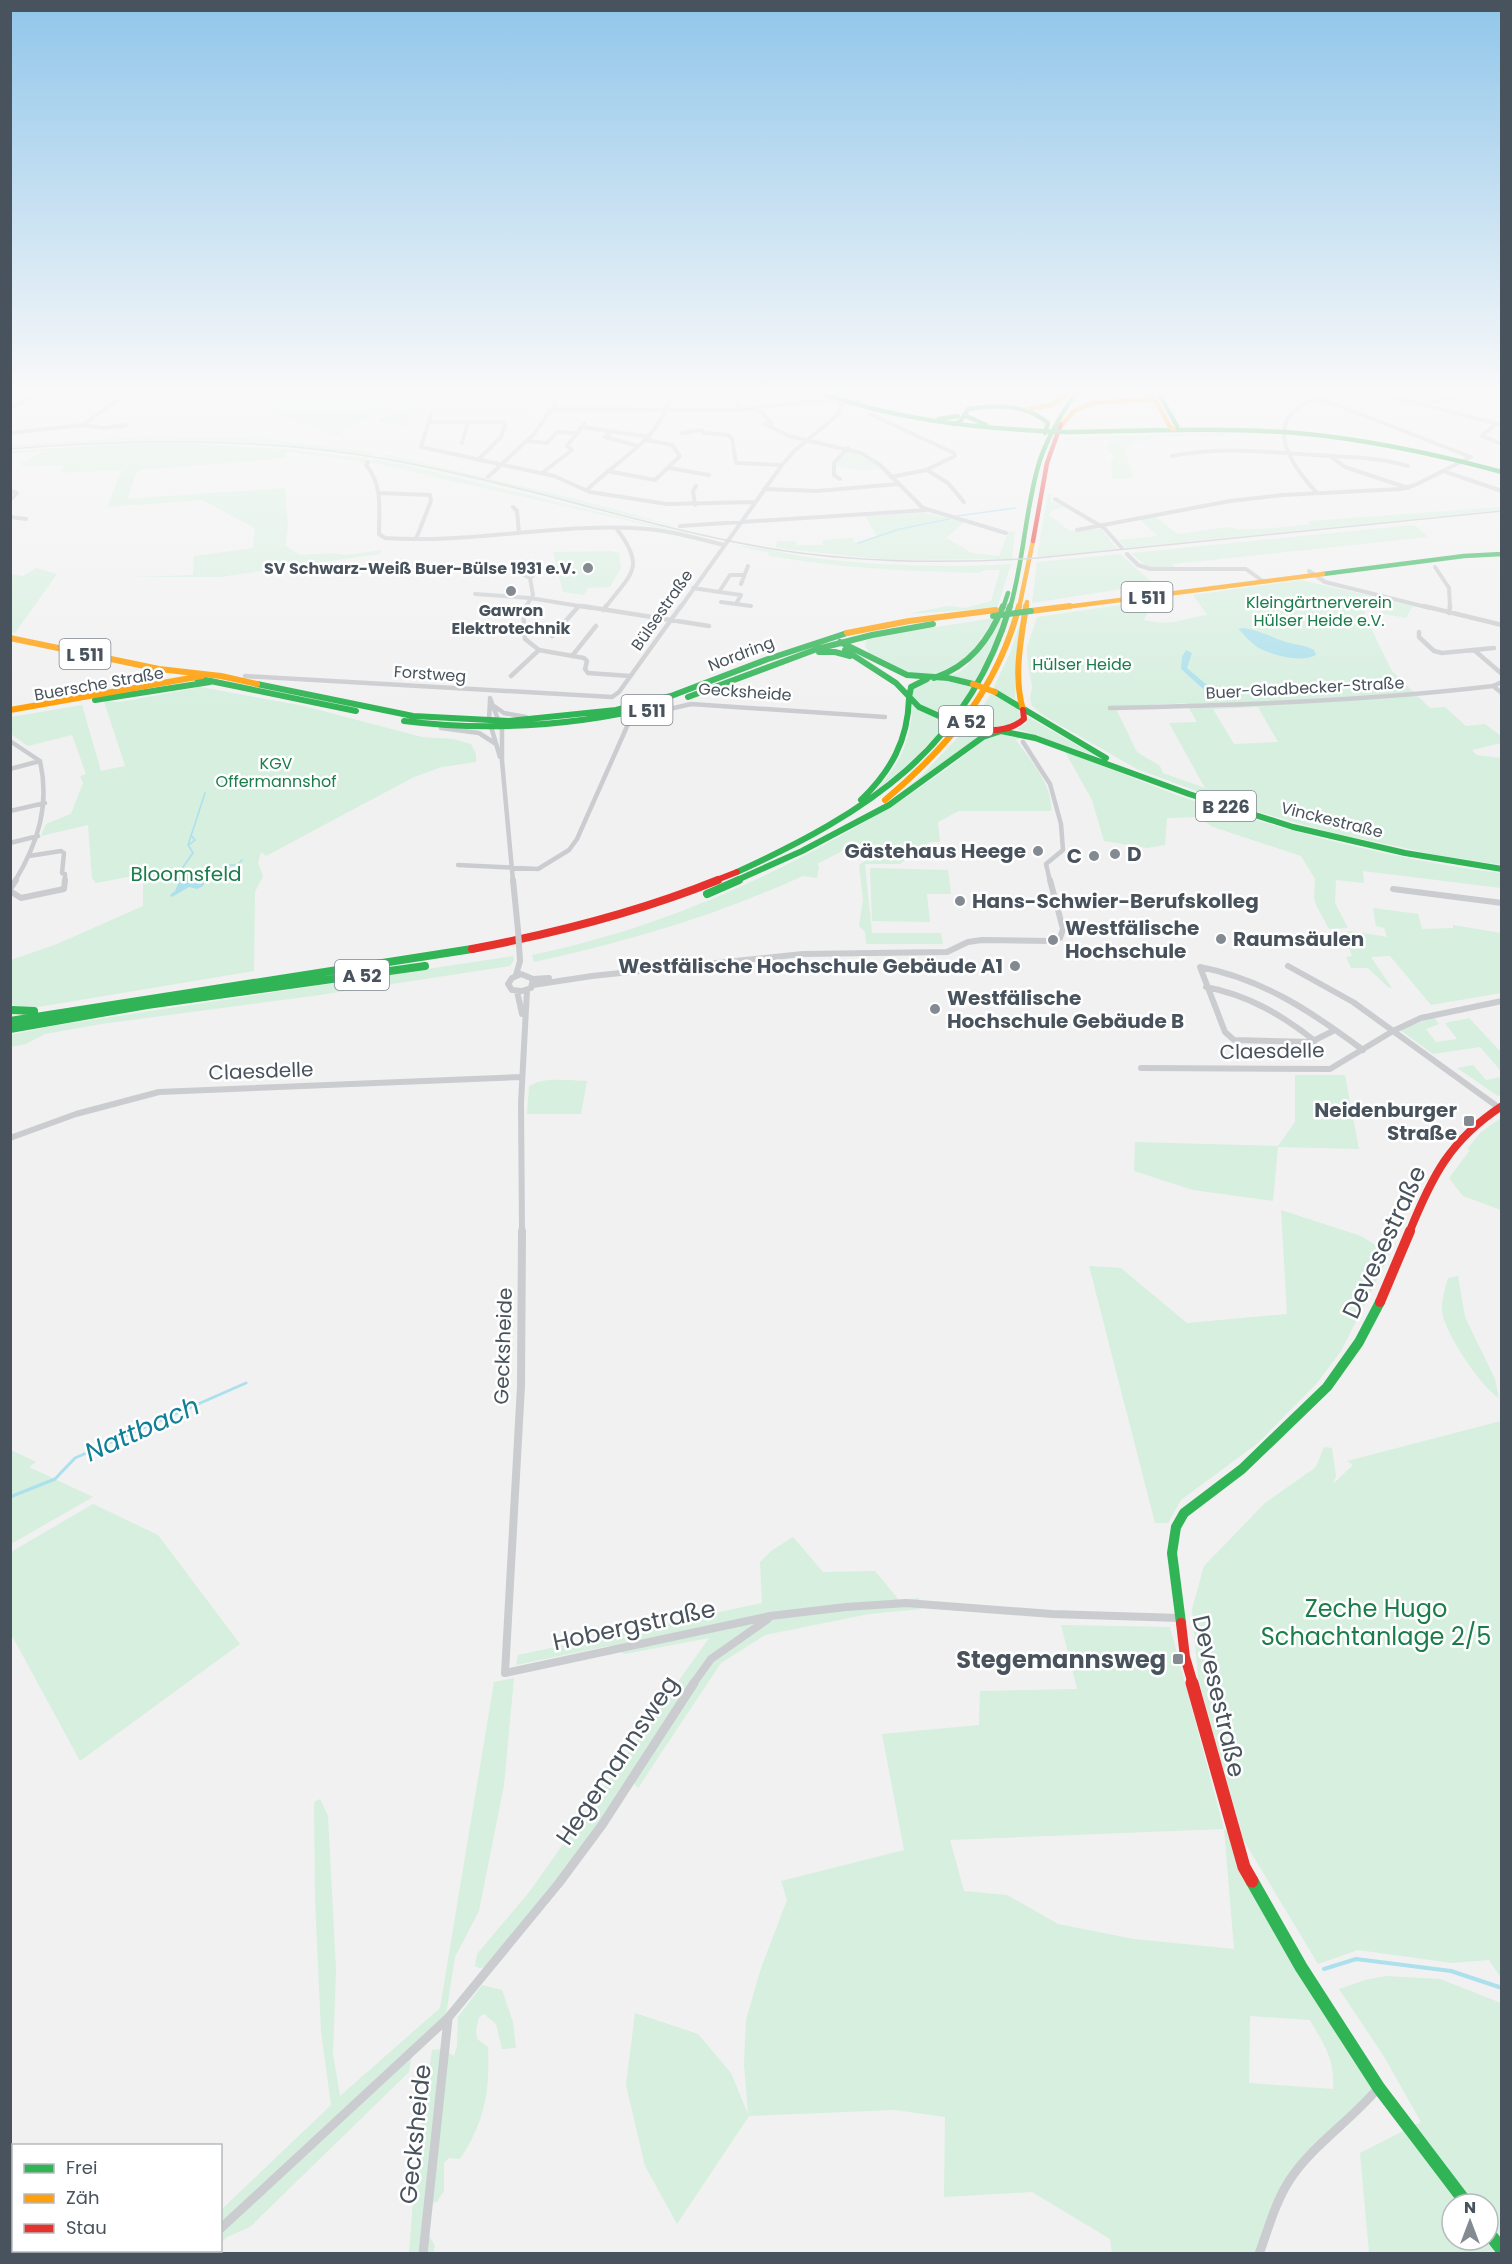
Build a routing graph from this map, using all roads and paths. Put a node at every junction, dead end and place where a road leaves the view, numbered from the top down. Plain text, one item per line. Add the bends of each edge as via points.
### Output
1 (379, 500) edge
2 (431, 500) edge
3 (631, 500) edge
4 (694, 500) edge
5 (916, 500) edge
6 (962, 500) edge
7 (1031, 500) edge
8 (1038, 500) edge
9 (1056, 500) edge
10 (1248, 500) edge
11 (755, 502) joint
12 (964, 502) dead end
13 (695, 505) junction
14 (513, 507) dead end
15 (928, 510) junction
16 (10, 518) edge
17 (26, 519) dead end
18 (741, 522) junction
19 (680, 526) dead end
20 (1099, 526) junction
21 (616, 528) junction
22 (1077, 530) dead end
23 (1006, 532) dead end
24 (519, 533) junction
25 (416, 539) junction
26 (724, 544) junction
27 (1122, 548) dead end
28 (1502, 549) edge
29 (1126, 554) dead end
30 (1502, 554) edge
31 (1025, 555) junction
32 (748, 567) dead end
33 (1435, 567) dead end
34 (540, 569) dead end
35 (515, 571) dead end
36 (1313, 574) junction
37 (743, 575) junction
38 (530, 578) junction
39 (1262, 580) junction
40 (1333, 580) junction
41 (693, 588) junction
42 (719, 592) junction
43 (475, 594) dead end
44 (741, 595) junction
45 (530, 598) junction
46 (721, 602) dead end
47 (736, 604) junction
48 (579, 606) junction
49 (751, 606) dead end
50 (603, 610) junction
51 (994, 613) junction
52 (1449, 613) junction
53 (670, 620) junction
54 (1502, 625) edge
55 (596, 626) dead end
56 (709, 626) dead end
57 (1419, 632) dead end
58 (872, 635) junction
59 (552, 636) dead end
60 (10, 639) edge
61 (835, 641) junction
62 (1494, 648) dead end
63 (539, 650) junction
64 (1474, 650) junction
65 (572, 656) junction
66 (794, 657) junction
67 (858, 659) junction
68 (873, 659) junction
69 (162, 671) junction
70 (1502, 674) edge
71 (245, 676) dead end
72 (511, 676) dead end
73 (630, 676) junction
74 (193, 677) junction
75 (934, 678) junction
76 (218, 679) junction
77 (234, 682) junction
78 (1502, 682) edge
79 (156, 683) junction
80 (1493, 686) junction
81 (492, 690) junction
82 (1502, 693) edge
83 (612, 697) joint
84 (490, 698) junction
85 (909, 698) junction
86 (494, 705) junction
87 (1110, 708) dead end
88 (10, 710) edge
89 (1023, 710) junction
90 (10, 715) edge
91 (885, 717) dead end
92 (538, 719) junction
93 (489, 720) junction
94 (499, 720) junction
95 (435, 726) junction
96 (492, 730) junction
97 (502, 730) junction
98 (1001, 731) junction
99 (10, 741) edge
100 (1023, 742) dead end
101 (496, 744) junction
102 (40, 761) junction
103 (502, 761) junction
104 (10, 769) edge
105 (1126, 770) junction
106 (45, 803) junction
107 (10, 811) edge
108 (831, 830) junction
109 (38, 836) junction
110 (10, 843) edge
111 (29, 856) junction
112 (458, 865) dead end
113 (513, 868) junction
114 (1502, 869) edge
115 (1393, 889) dead end
116 (10, 890) edge
117 (1502, 903) edge
118 (520, 961) junction
119 (1288, 966) dead end
120 (516, 975) junction
121 (526, 975) junction
122 (533, 982) junction
123 (1206, 987) junction
124 (526, 990) junction
125 (517, 991) junction
126 (1502, 1001) edge
127 (82, 1007) junction
128 (12, 1010) edge
129 (524, 1020) junction
130 (10, 1021) edge
131 (10, 1029) edge
132 (1335, 1030) junction
133 (1393, 1031) junction
134 (1315, 1041) junction
135 (1363, 1050) junction
136 (1141, 1068) dead end
137 (520, 1077) junction
138 (1500, 1106) edge
139 (10, 1138) edge
140 (771, 1617) junction
141 (1180, 1618) junction
142 (505, 1673) joint
143 (448, 2018) junction
144 (1379, 2088) junction
145 (1458, 2192) edge
146 (222, 2227) edge
147 (423, 2253) edge
148 (1259, 2253) edge

1 - 25 street via 379,536
2 - 25 street
3 - 13 street
4 - 13 street
5 - 15 street
6 - 12 street
7 - 31 main road, A 52
8 - 31 main road, A 52
9 - 20 street
10 - 20 street
11 - 13 street
11 - 18 street, Bülsestraße
14 - 24 street
15 - 18 street
15 - 23 street
16 - 17 street
18 - 19 street
18 - 26 street, Bülsestraße
20 - 22 street
20 - 27 street
21 - 24 street
21 - 26 street via 649,529
21 - 50 street via 634,556 633,566
24 - 25 street
26 - 41 street, Bülsestraße
28 - 36 main road, Nordring / L 511
29 - 39 street, Nordring via 1150,569 1246,569
30 - 40 main road, Nordring / L 511 via 1464,556
31 - 75 main road via 986,638 957,671
31 - 89 main road via 1030,577 1017,669 1017,695
31 - 108 main road, A 52 via 1017,615 1007,646 989,687 971,715 916,774 879,804
32 - 37 street
33 - 52 street via 1450,587
34 - 38 street
35 - 38 street
36 - 39 main road, Nordring / L 511
36 - 40 main road, Nordring / L 511
37 - 42 street via 730,575
37 - 44 street via 746,576
38 - 45 street
39 - 51 main road, Nordring / L 511
40 - 52 street
41 - 42 street
41 - 53 street, Bülsestraße
42 - 44 street
43 - 45 street
44 - 47 street
45 - 48 street
45 - 63 street via 523,611 525,639
46 - 47 street
47 - 49 street
48 - 50 street
48 - 59 street
50 - 53 street
51 - 58 main road, Nordring / L 511
51 - 61 main road, Nordring / L 511 via 891,623
52 - 54 street
53 - 56 street
53 - 73 street, Bülsestraße
55 - 65 street
57 - 64 street via 1419,637 1440,653
58 - 61 main road, Nordring / L 511
58 - 68 main road via 864,645
60 - 69 main road, L 511
61 - 66 main road, Nordring / L 511
61 - 67 main road, B 226
61 - 68 main road, B 226
61 - 92 main road, Nordring / L 511 via 651,702
62 - 64 street
63 - 65 street
63 - 72 street
64 - 70 street
65 - 73 street, Bülsestraße via 586,659 588,674
66 - 67 main road via 830,652
66 - 97 main road, Nordring / L 511 via 626,715 546,728
67 - 85 main road, B 226 via 896,683
68 - 75 main road, B 226 via 908,675
69 - 74 main road, L 511
69 - 79 main road via 164,679
71 - 81 street, Forstweg
73 - 83 street, Bülsestraße
74 - 76 main road, Buersche Straße
74 - 76 main road, L 511
74 - 79 main road, Buersche Straße
74 - 90 main road, Buersche Straße
75 - 85 main road via 913,685
75 - 89 main road, B 226, bridge via 973,684 1010,699
76 - 77 main road, L 511
77 - 93 main road, Nordring / L 511 via 413,716
77 - 95 main road, Nordring / L 511
78 - 80 street, Buer-Gladbecker-Straße
79 - 88 main road, Buersche Straße
80 - 82 street
80 - 87 street, Buer-Gladbecker-Straße via 1416,695
81 - 83 street, Forstweg
81 - 84 street
84 - 86 street
84 - 93 street
85 - 98 main road, B 226, bridge via 948,720
85 - 108 main road via 905,742 894,762 881,781
86 - 92 street via 504,713
86 - 94 street
89 - 98 main road via 1020,724
89 - 105 main road, Vinckestraße / B 226
91 - 113 street, Gecksheide via 684,704 635,717 629,722 569,850 545,866
92 - 94 main road, Nordring / L 511
93 - 94 main road, Nordring / L 511
93 - 96 street
94 - 97 street
95 - 96 main road, Nordring / L 511
95 - 101 street, Nordring via 479,733
96 - 97 main road, Nordring / L 511
96 - 101 street
97 - 103 street
98 - 105 main road, Vinckestraße / B 226 via 1024,734
98 - 108 main road via 983,737 889,805
99 - 102 street
100 - 122 street via 1047,776 1064,846 1046,864 1063,929 1063,935 1051,941 972,941 947,952 803,954
101 - 103 street
102 - 104 street
102 - 106 street
103 - 113 street
105 - 114 main road, Vinckestraße / B 226 via 1316,833
106 - 107 street
106 - 109 street
108 - 127 main road, A 52 via 703,888 538,938 423,959
108 - 131 main road, A 52 via 756,874 706,894 633,920 551,942 424,967 147,1005
109 - 110 street
109 - 111 street
111 - 116 street
111 - 116 street via 64,853 64,889 21,898
112 - 113 street, Gecksheide
113 - 118 street, bridge
115 - 117 street
118 - 120 street
118 - 121 street
119 - 133 street via 1353,1002
120 - 121 street
120 - 125 street via 508,984
121 - 122 street
122 - 124 street
123 - 132 street via 1200,967 1272,989
123 - 134 street via 1263,1005
123 - 134 street via 1226,1035 1234,1040
124 - 125 street
124 - 129 street, Gecksheide
125 - 129 street, Gecksheide
126 - 133 street, Claesdelle via 1421,1018
127 - 128 main road
127 - 130 main road, A 52
129 - 137 street, Gecksheide
132 - 134 street
132 - 135 street
133 - 135 street, Claesdelle
133 - 138 street
135 - 136 street, Claesdelle via 1324,1069
137 - 139 street, Claesdelle via 159,1092 76,1114
137 - 142 street, Gecksheide via 523,1291
138 - 141 main road, Devesestraße via 1475,1124 1445,1158 1382,1298 1359,1342 1327,1387 1242,1469 1184,1513 1176,1527 1172,1553
140 - 141 street, Hegemannsweg via 906,1603 1052,1614
140 - 142 street, Hobergstraße
140 - 143 street, Hegemannsweg via 711,1659 602,1825
141 - 144 main road, Devesestraße via 1185,1657 1244,1867 1301,1967
143 - 146 street, Hegemannsweg
143 - 147 street, Gecksheide
144 - 145 main road, Devesestraße
144 - 148 street via 1363,2108 1322,2142 1289,2182

